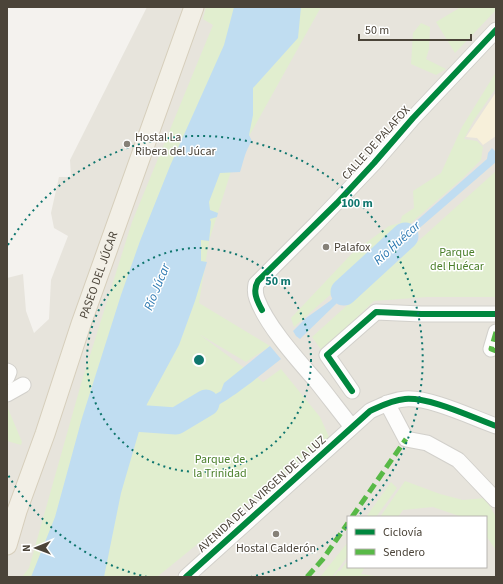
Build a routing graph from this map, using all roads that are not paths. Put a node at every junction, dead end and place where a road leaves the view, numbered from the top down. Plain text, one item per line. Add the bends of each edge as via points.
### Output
1 (194, 7) edge
2 (496, 30) edge
3 (496, 314) edge
4 (496, 332) edge
5 (491, 349) dead end
6 (7, 371) edge
7 (7, 377) edge
8 (22, 385) dead end
9 (352, 391) dead end
10 (7, 394) edge
11 (387, 403) junction
12 (496, 426) edge
13 (352, 427) junction
14 (496, 500) edge
15 (7, 545) edge
16 (186, 577) edge

1 - 15 main road, PASEO DEL JÚCAR via 81,324
2 - 13 street, CALLE DE PALAFOX via 413,118 374,164 256,284 255,292 271,324
3 - 9 street via 376,312 327,355
4 - 5 street
6 - 7 street
8 - 10 street
11 - 12 street, AVENIDA DE LA VIRGEN DE LA LUZ via 405,399 429,402
11 - 13 street, AVENIDA DE LA VIRGEN DE LA LUZ via 370,411
11 - 14 street via 406,439 427,443 458,460
13 - 16 street, AVENIDA DE LA VIRGEN DE LA LUZ

